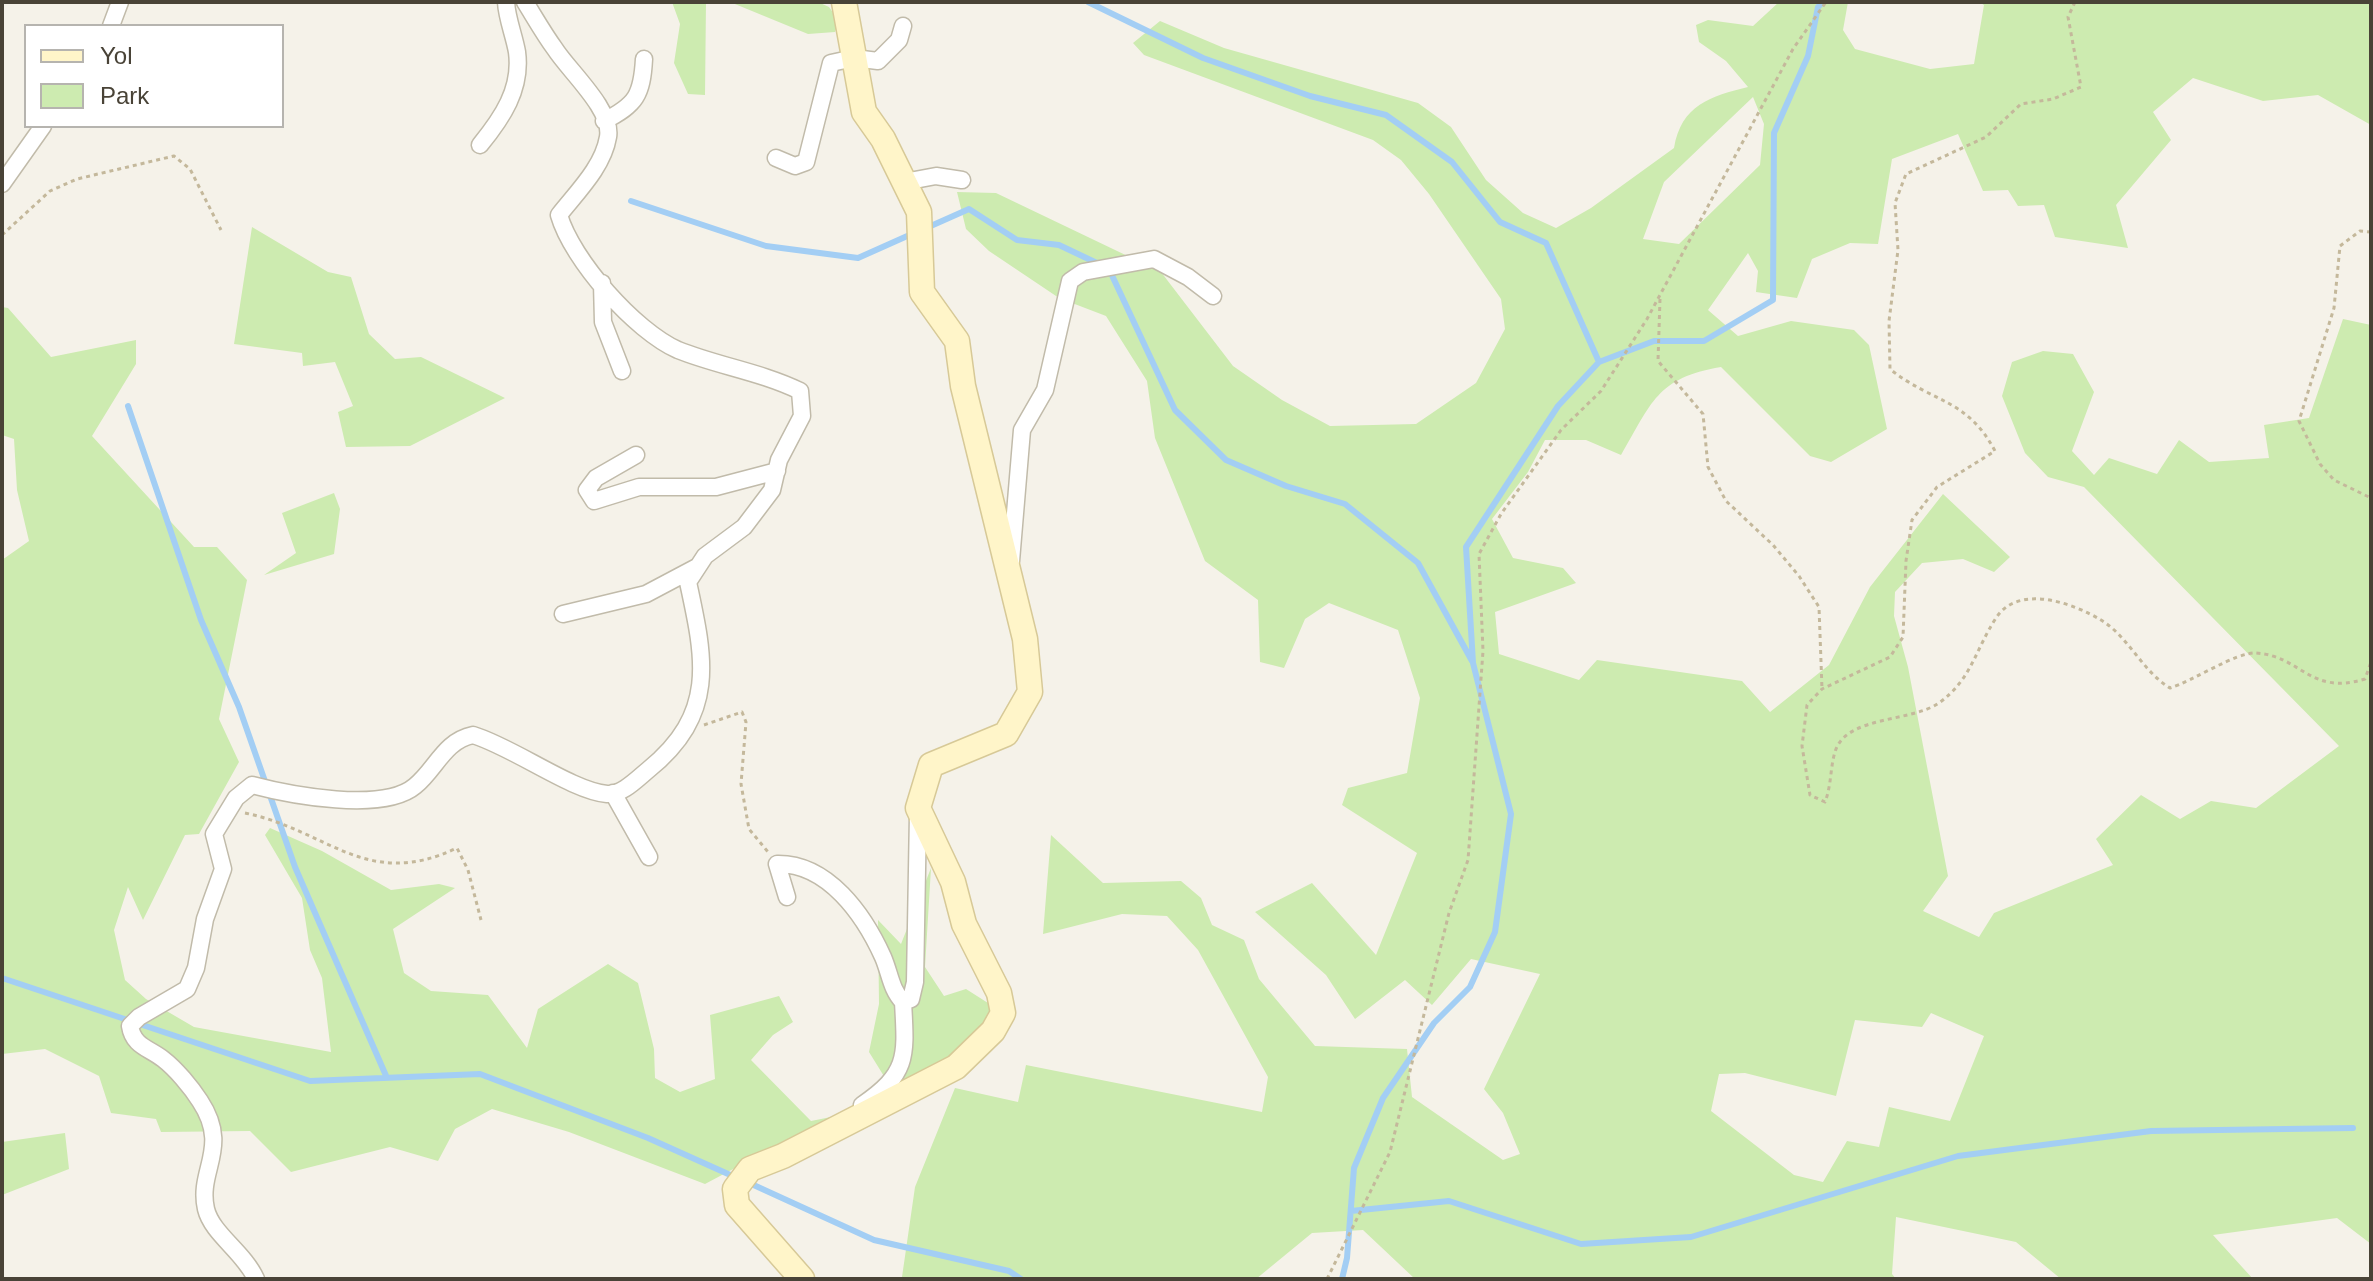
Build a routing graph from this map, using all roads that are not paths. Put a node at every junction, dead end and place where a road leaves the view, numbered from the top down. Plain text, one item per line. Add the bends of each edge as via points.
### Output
1 (120, 2) edge
2 (506, 2) edge
3 (525, 2) edge
4 (844, 2) edge
5 (112, 24) edge
6 (903, 26) dead end
7 (854, 58) junction
8 (644, 59) dead end
9 (604, 121) junction
10 (42, 128) edge
11 (480, 145) dead end
12 (776, 158) dead end
13 (962, 180) dead end
14 (904, 182) junction
15 (2, 184) edge
16 (602, 283) junction
17 (1213, 296) dead end
18 (622, 371) dead end
19 (636, 455) dead end
20 (777, 471) junction
21 (698, 566) junction
22 (1010, 579) junction
23 (563, 614) dead end
24 (613, 793) junction
25 (918, 808) junction
26 (649, 857) dead end
27 (787, 897) dead end
28 (903, 1002) junction
29 (854, 1121) junction
30 (256, 1279) edge
31 (802, 1279) edge

1 - 5 street
2 - 11 street via 517,55 514,84 506,114
3 - 9 street via 599,106
4 - 7 street
6 - 7 street via 899,40 878,61
7 - 12 street via 831,63 806,162 795,166
7 - 14 street via 864,112
8 - 9 street via 643,81 631,108
9 - 16 street via 609,133 605,150 559,215 564,233
10 - 15 street
13 - 14 street via 936,176
14 - 22 street via 919,212 922,292 957,341
16 - 18 street via 603,322
16 - 20 street via 633,319 676,349 800,391 802,416
17 - 22 street via 1154,259 1083,272 1070,281 1045,390 1022,430
19 - 20 street via 596,478 587,490 594,501 639,487 716,487
20 - 21 street via 772,490 744,527
21 - 23 street via 646,594
21 - 24 street via 688,582 702,671 697,710 656,763
22 - 25 street via 1025,639 1030,692 1006,734 931,765
24 - 26 street
24 - 30 street via 584,787 473,735 457,739 403,796 317,797 252,785 225,812 214,834 223,869 187,989 130,1026 132,1036 163,1058 200,1100 213,1125 215,1147 205,1206 217,1230 247,1259
25 - 28 street via 915,982 911,999
25 - 29 street via 1003,1013 993,1031 956,1067
27 - 28 street via 777,864 797,864 845,898 884,958
28 - 29 street via 906,1053 895,1080 860,1106
29 - 31 street via 750,1169 735,1189 737,1205

